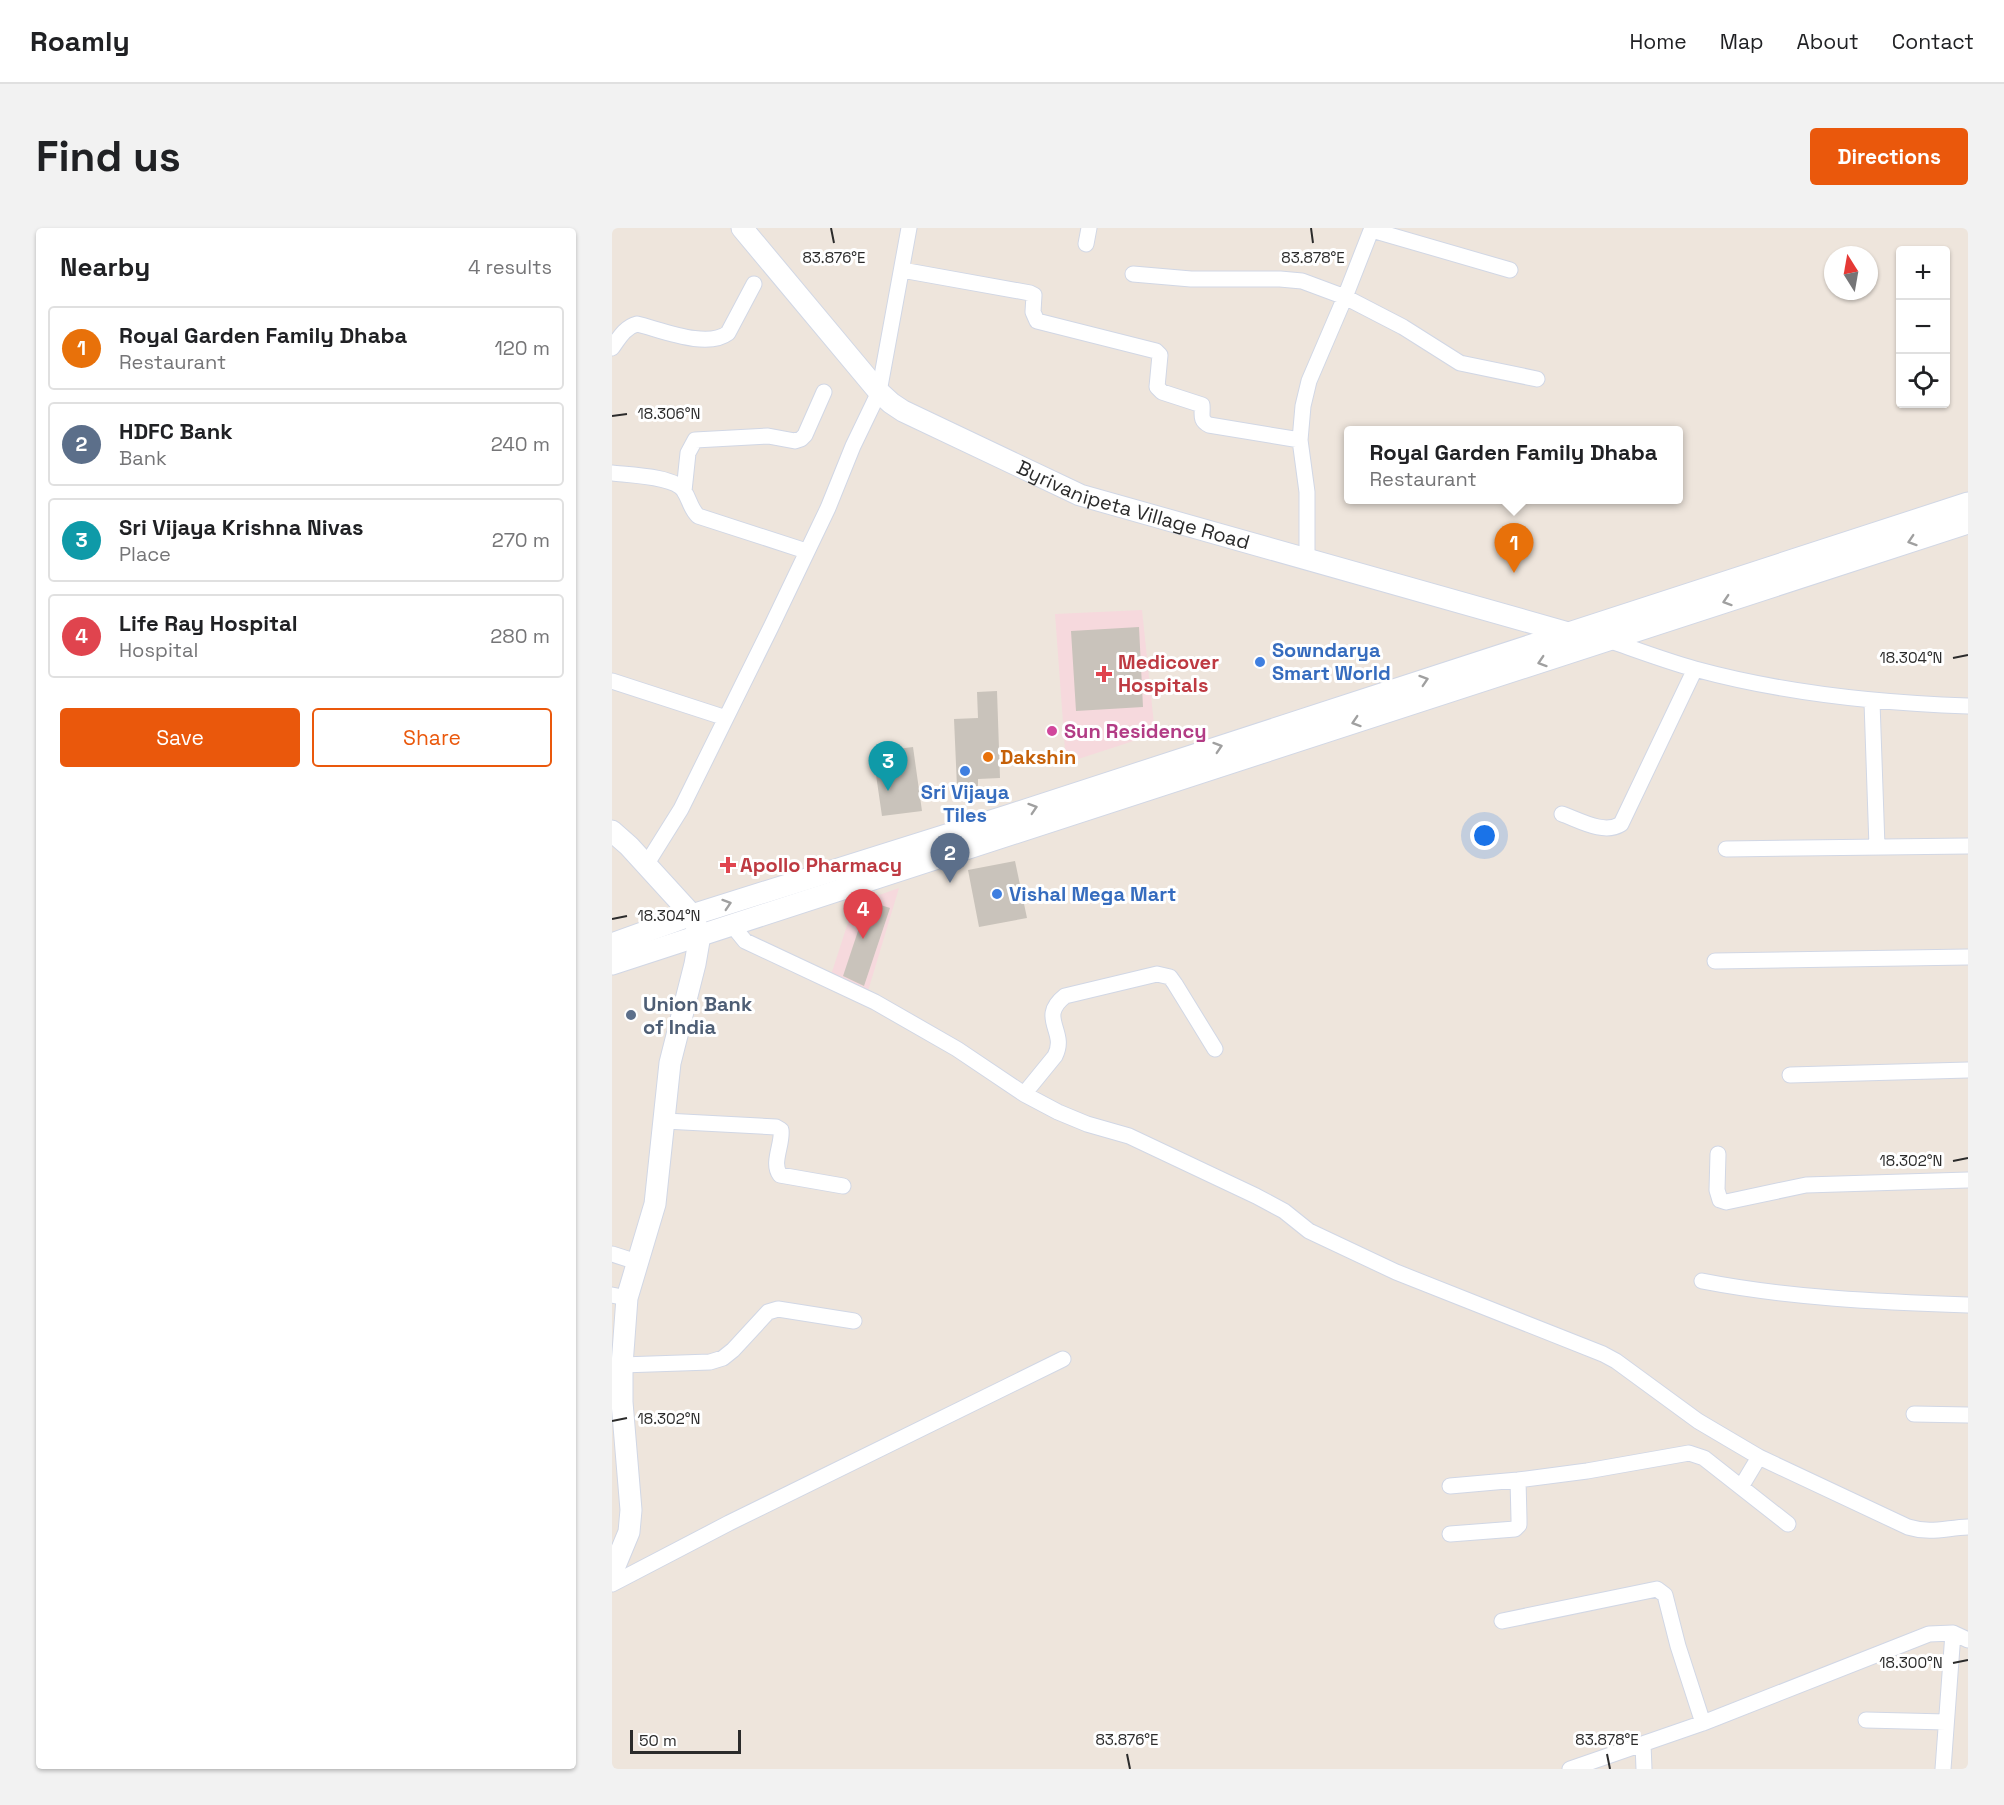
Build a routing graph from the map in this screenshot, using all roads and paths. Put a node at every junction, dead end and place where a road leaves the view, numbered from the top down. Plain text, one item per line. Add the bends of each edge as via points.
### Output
1 (742, 228) edge
2 (909, 228) edge
3 (1089, 228) edge
4 (1372, 229) edge
5 (1086, 244) dead end
6 (902, 270) junction
7 (1510, 270) dead end
8 (1133, 274) dead end
9 (754, 284) dead end
10 (1345, 297) junction
11 (612, 348) edge
12 (1537, 379) dead end
13 (824, 392) dead end
14 (879, 392) junction
15 (1300, 440) junction
16 (612, 473) edge
17 (684, 491) junction
18 (1968, 503) edge
19 (1968, 523) edge
20 (806, 551) junction
21 (1307, 558) junction
22 (1572, 634) junction
23 (1608, 640) junction
24 (1695, 669) junction
25 (612, 681) edge
26 (1872, 702) junction
27 (1968, 706) edge
28 (726, 718) junction
29 (1562, 814) dead end
30 (612, 831) edge
31 (1968, 846) edge
32 (1877, 847) junction
33 (1726, 849) dead end
34 (646, 865) junction
35 (692, 915) junction
36 (732, 925) junction
37 (700, 935) junction
38 (612, 944) edge
39 (1968, 957) edge
40 (1715, 962) dead end
41 (612, 964) edge
42 (1215, 1049) dead end
43 (1968, 1071) edge
44 (1790, 1075) dead end
45 (1024, 1094) junction
46 (666, 1121) junction
47 (1718, 1154) dead end
48 (1968, 1180) edge
49 (843, 1186) dead end
50 (612, 1254) edge
51 (637, 1262) junction
52 (1702, 1281) dead end
53 (619, 1297) edge
54 (1968, 1305) edge
55 (854, 1321) dead end
56 (619, 1352) edge
57 (1063, 1359) dead end
58 (1914, 1414) dead end
59 (1968, 1415) edge
60 (1759, 1457) junction
61 (1518, 1480) junction
62 (1450, 1486) dead end
63 (1741, 1487) junction
64 (1788, 1524) dead end
65 (1968, 1527) edge
66 (1450, 1534) dead end
67 (612, 1573) edge
68 (612, 1584) edge
69 (1502, 1622) dead end
70 (1953, 1633) junction
71 (1968, 1640) edge
72 (1866, 1720) dead end
73 (1946, 1722) junction
74 (1703, 1723) junction
75 (1643, 1744) junction
76 (1570, 1769) edge
77 (1644, 1769) edge
78 (1943, 1769) edge

1 - 14 main road, Byrivanipeta Village Road
2 - 6 street
3 - 5 street
4 - 7 street
4 - 10 street
6 - 14 street
6 - 15 street via 1030,293 1034,295 1037,321 1156,351 1161,363 1157,387 1202,405 1204,423
8 - 10 street via 1302,281
9 - 11 street via 722,338 695,339 637,324 624,331
10 - 12 street via 1460,363
10 - 15 street via 1309,381
13 - 17 street via 801,440 768,436 695,440 688,453
14 - 20 street
14 - 21 main road, Byrivanipeta Village Road via 903,411 1080,495
15 - 21 street via 1307,492
16 - 17 street via 667,480
17 - 20 street via 698,516
18 - 22 main road
19 -> 23 main road
20 - 28 street
21 - 22 main road, Byrivanipeta Village Road
22 - 23 main road, Byrivanipeta Village Road
35 -> 22 main road
23 - 24 street
23 -> 36 main road
24 - 26 street
24 - 29 street via 1621,824 1606,829
25 - 28 street
26 - 27 street
26 - 32 street
28 - 34 street via 681,809
30 - 34 main road
31 - 32 street
32 - 33 street
34 - 35 main road
35 - 37 main road
35 - 38 main road
36 - 37 main road
36 - 45 street via 745,941 875,1002 957,1049
37 - 41 main road
37 - 46 main road via 670,1064
39 - 40 street
42 - 45 street via 1170,977 1157,974 1065,996 1057,1002 1053,1016 1059,1050
43 - 44 street
45 - 60 street via 1087,1124 1129,1136 1256,1196 1309,1231 1396,1272 1603,1354 1698,1421
46 - 49 street via 776,1127 782,1136 776,1166 780,1175
46 - 51 main road via 655,1204
47 - 48 street via 1717,1190 1720,1200 1726,1202 1806,1185
50 - 51 street
51 - 53 main road
52 - 54 street via 1882,1302
53 - 56 main road
55 - 56 street via 778,1309 768,1312 723,1358 710,1362
56 - 67 main road via 631,1510 629,1532
57 - 68 street
58 - 59 street
60 - 63 street
60 - 65 street via 1908,1527 1933,1532
61 - 62 street
61 - 63 street via 1689,1453 1704,1458
61 - 66 street via 1519,1525 1515,1529
63 - 64 street
69 - 74 street via 1662,1591
70 - 71 street
70 - 73 street
70 - 74 street via 1929,1634
72 - 73 street
73 - 78 street
74 - 75 street
75 - 76 street
75 - 77 street

